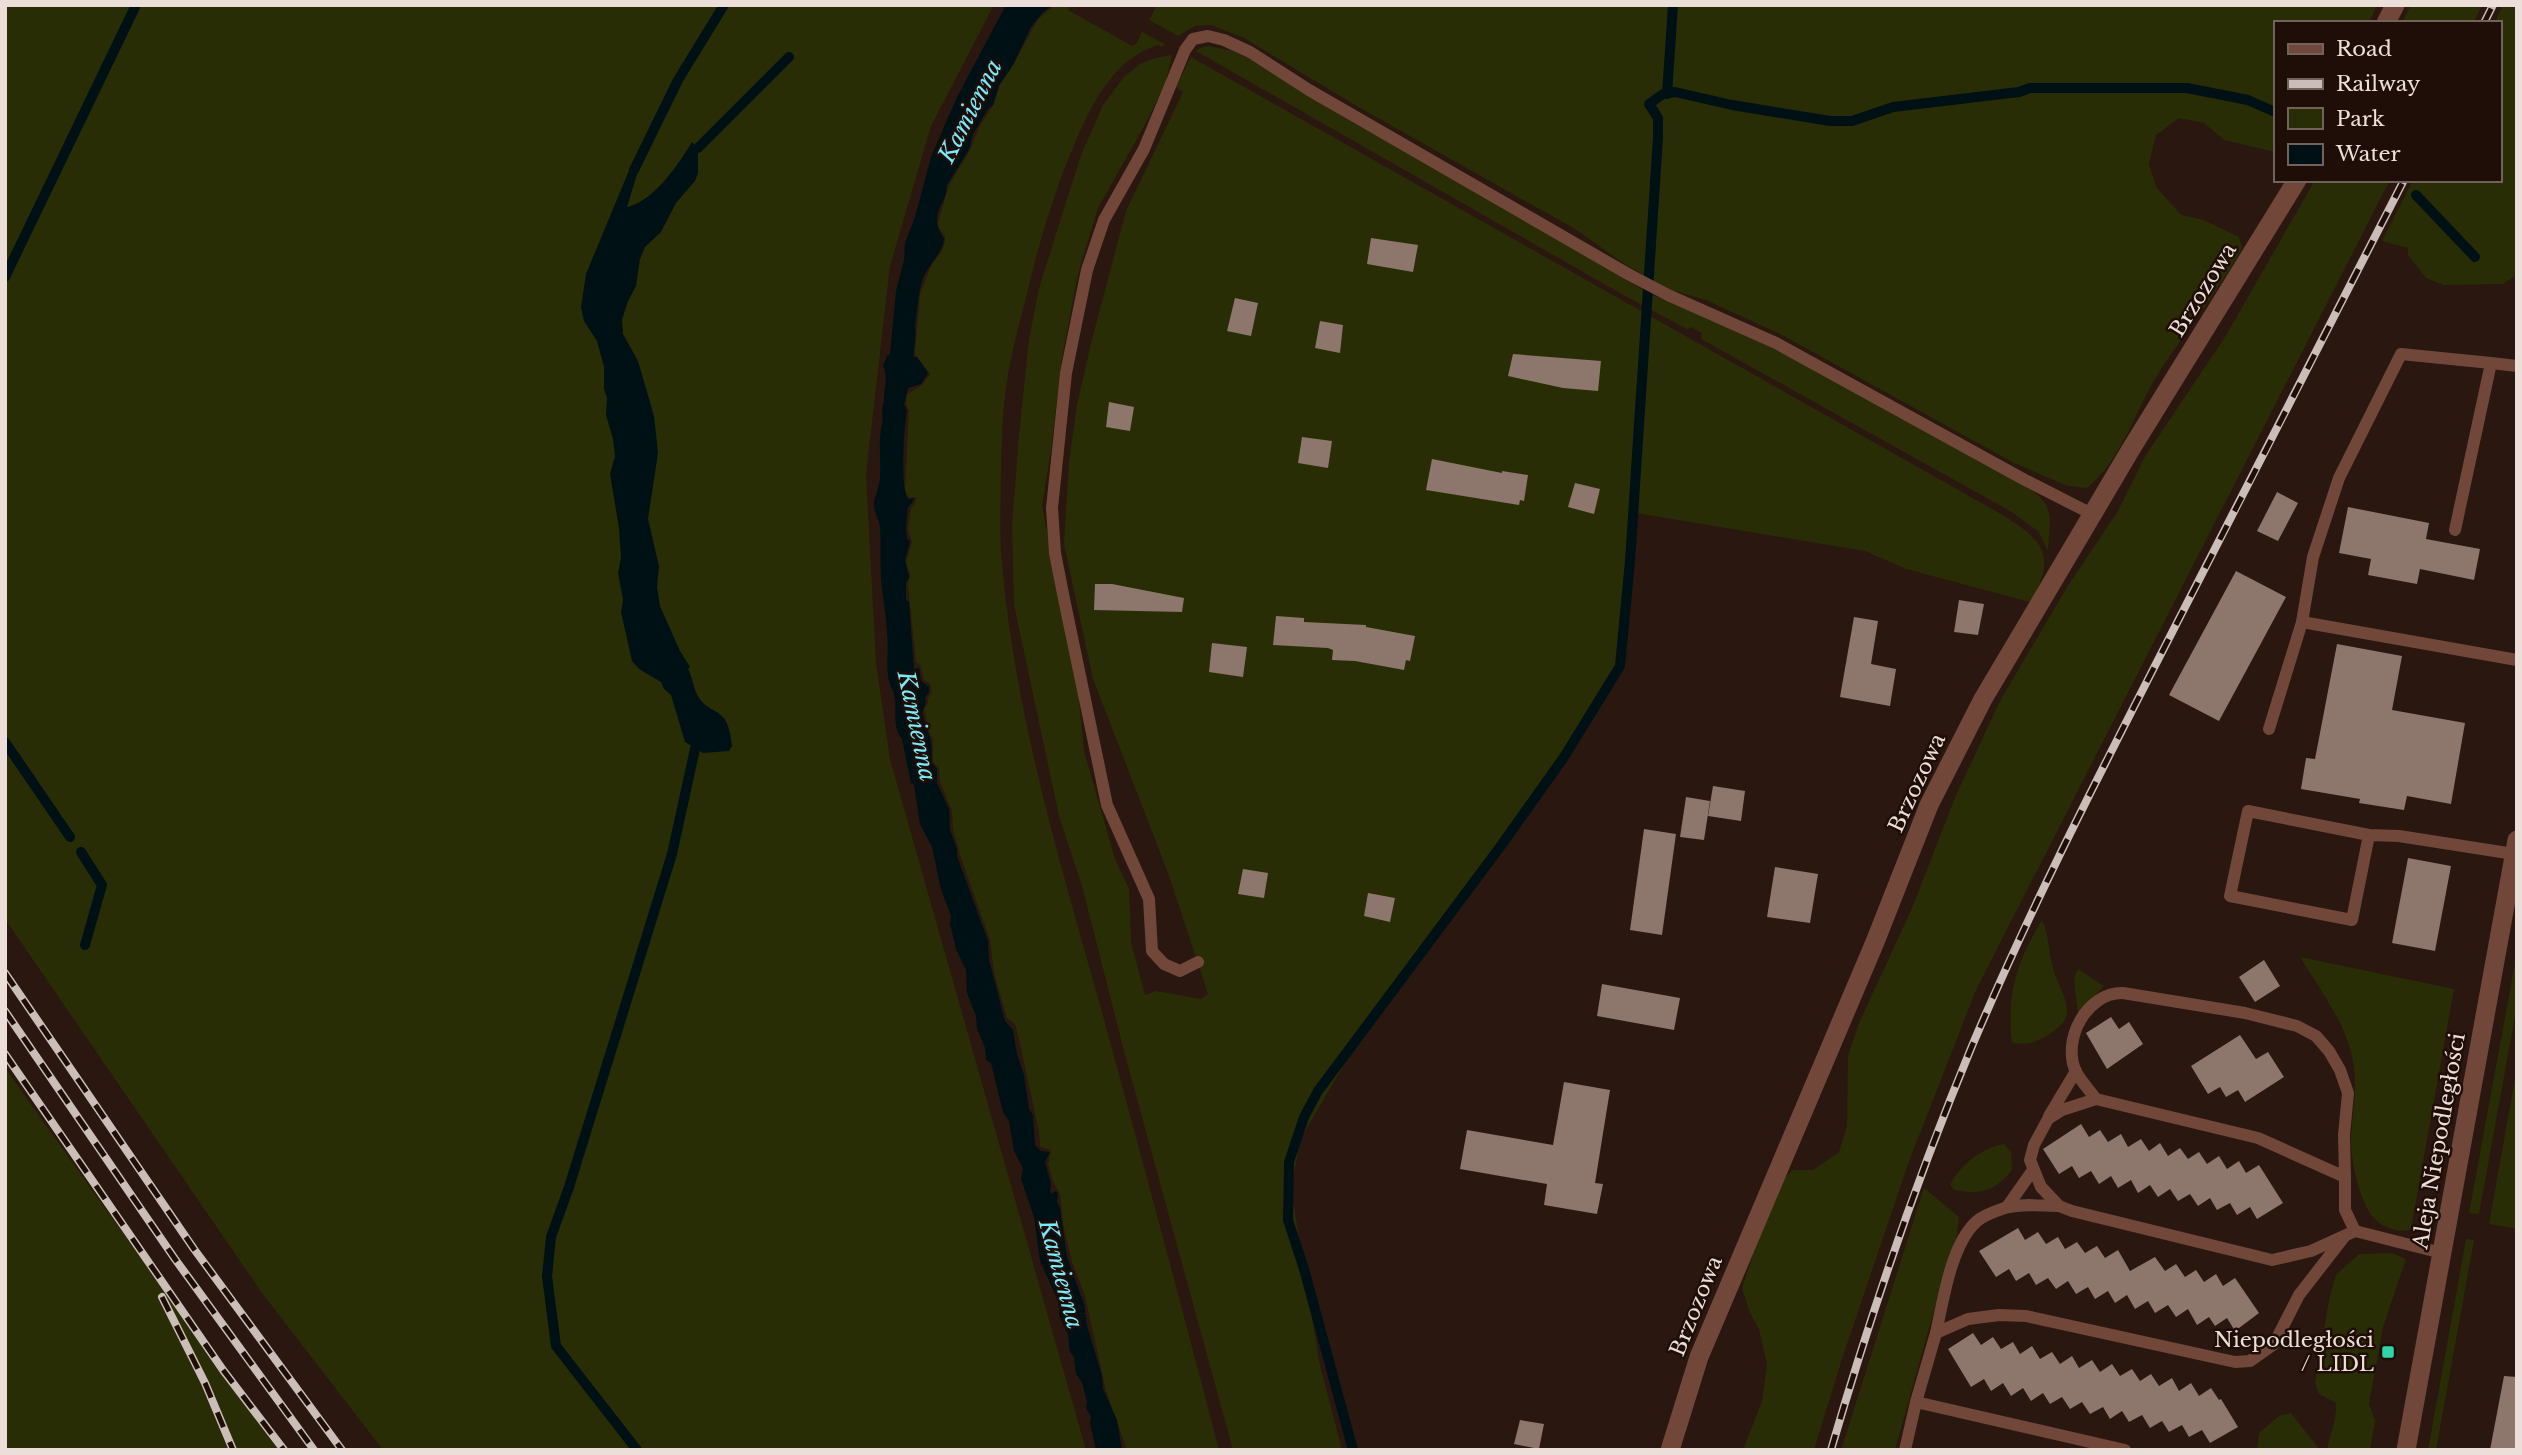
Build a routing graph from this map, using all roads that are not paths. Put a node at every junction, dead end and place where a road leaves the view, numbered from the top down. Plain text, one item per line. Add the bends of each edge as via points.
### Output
1 (2395, 5) edge
2 (2387, 21) edge
3 (2296, 182) edge
4 (2491, 363) junction
5 (2517, 366) edge
6 (2092, 514) junction
7 (2455, 530) dead end
8 (2302, 622) junction
9 (2517, 660) edge
10 (2269, 729) dead end
11 (2369, 835) junction
12 (2515, 847) edge
13 (1198, 962) dead end
14 (2076, 1071) junction
15 (2096, 1099) junction
16 (2048, 1118) junction
17 (2032, 1170) junction
18 (2345, 1177) junction
19 (2059, 1206) junction
20 (2007, 1207) junction
21 (2351, 1232) junction
22 (2442, 1253) junction
23 (1936, 1333) junction
24 (1916, 1402) junction
25 (1670, 1450) edge
26 (1905, 1450) edge
27 (2125, 1450) edge
28 (2406, 1450) edge

1 - 2 street
3 - 6 street, Brzozowa
4 - 5 lane
4 - 7 lane
4 - 8 lane via 2401,354 2339,478 2313,557
6 - 13 lane via 1776,343 1628,274 1250,52 1217,37 1193,39 1144,149 1104,220 1087,270 1066,373 1052,508 1055,553 1104,793 1149,899 1152,951 1164,964 1180,971
6 - 25 street, Brzozowa via 1983,699 1929,804 1699,1357
8 - 9 lane
8 - 10 lane
11 - 11 lane via 2248,811 2230,896 2352,920
11 - 12 lane
12 - 22 street, Aleja Niepodległości
14 - 15 lane
14 - 16 lane
14 - 18 lane via 2078,1022 2109,994 2245,1013 2297,1026 2316,1036 2329,1051 2348,1093
15 - 16 lane
15 - 18 lane via 2258,1138
16 - 17 lane via 2034,1145
17 - 19 lane
17 - 20 lane
18 - 21 lane via 2345,1210
19 - 20 lane
19 - 21 lane via 2272,1259 2311,1251
20 - 23 lane via 1981,1218 1965,1235 1942,1300
21 - 22 lane
21 - 23 lane via 2299,1295 2274,1344 2250,1361 2235,1362 2026,1316 1968,1319
22 - 28 street, Aleja Niepodległości
23 - 24 lane
24 - 26 lane
24 - 27 lane

